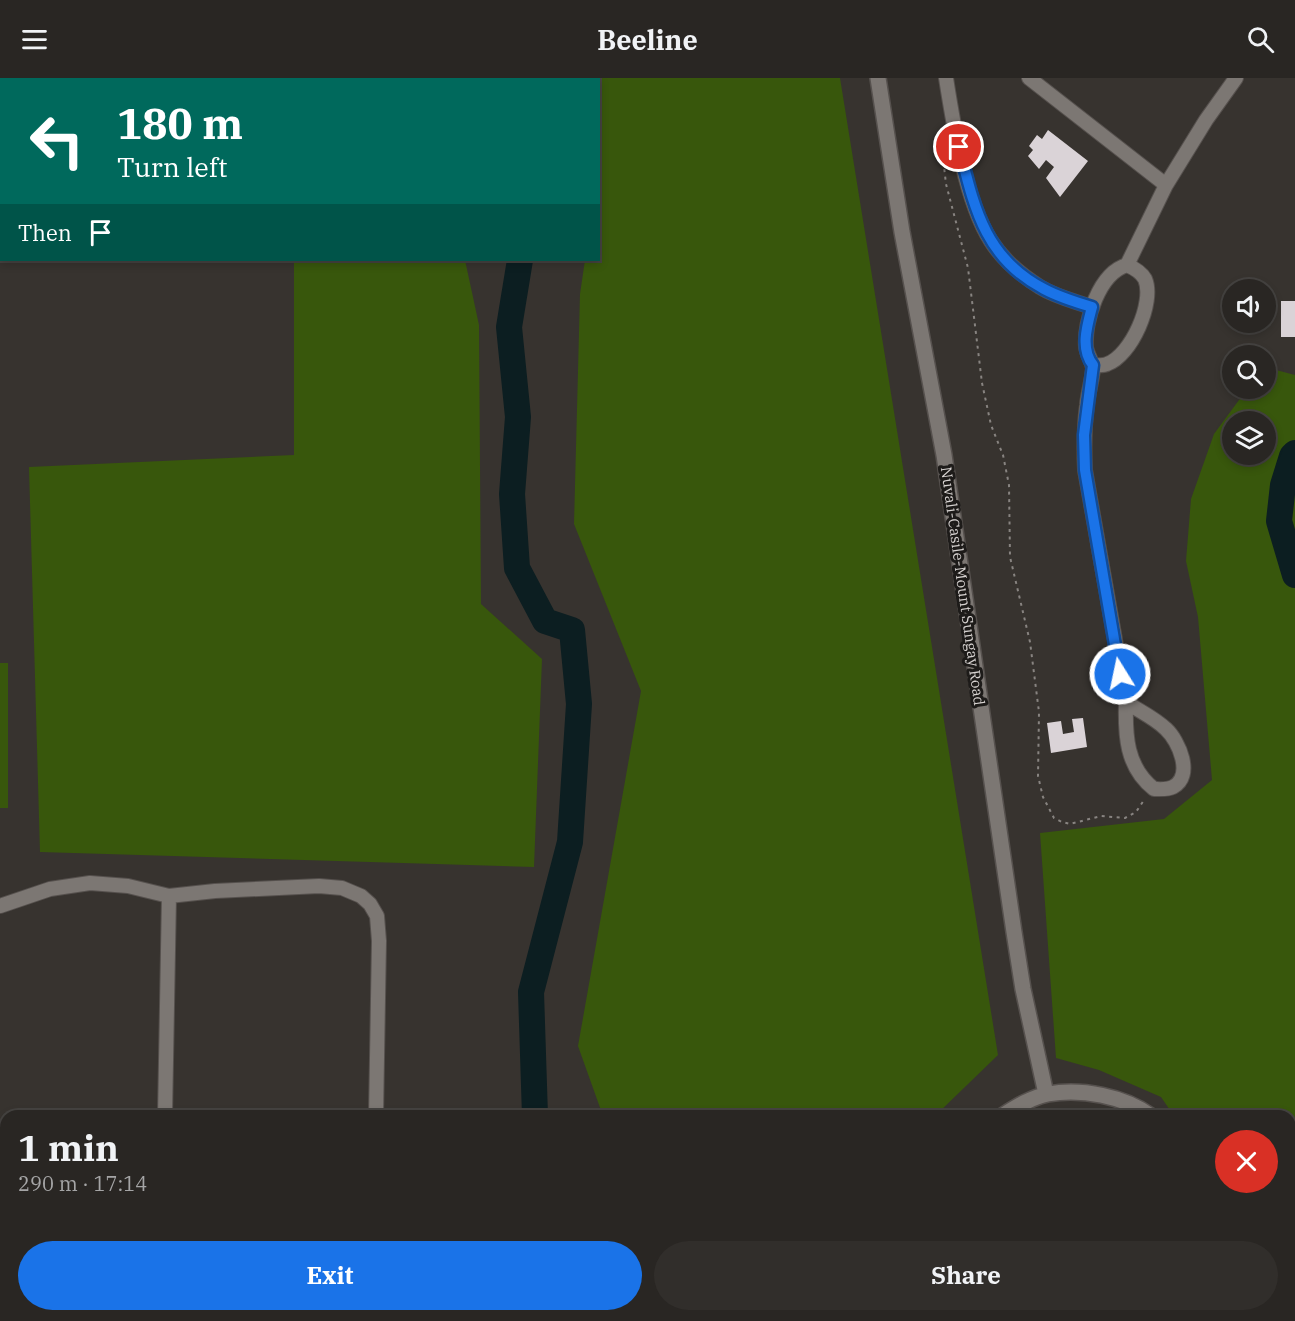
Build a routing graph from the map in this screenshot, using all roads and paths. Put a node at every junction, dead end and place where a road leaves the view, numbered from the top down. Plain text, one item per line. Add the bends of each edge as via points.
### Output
1 (878, 78) edge
2 (946, 78) edge
3 (1029, 78) edge
4 (1236, 78) edge
5 (939, 128) dead end
6 (1166, 185) junction
7 (1127, 265) junction
8 (1092, 307) junction
9 (1093, 365) junction
10 (1126, 702) junction
11 (1144, 800) dead end
12 (169, 896) junction
13 (0, 906) edge
14 (1046, 1094) junction
15 (165, 1110) edge
16 (376, 1110) edge
17 (1011, 1110) edge
18 (1139, 1110) edge

1 - 14 main road, Nuvali-Casile-Mount Sungay Road via 944,455 1023,988
2 - 8 street via 969,187 991,241 1035,284
3 - 6 street
4 - 6 street
5 - 11 path via 946,183 969,268 982,383 1009,485 1010,557 1030,642 1039,712 1038,776 1043,797 1054,818 1070,824 1101,816 1125,818 1136,812
6 - 7 street
7 - 8 street via 1111,275
7 - 9 street via 1144,278 1147,288 1142,318 1126,350 1108,364
8 - 9 street via 1086,344
9 - 10 street via 1084,435 1085,470
10 - 10 street via 1126,741 1134,766 1154,789 1172,788 1180,780 1183,768 1175,740 1167,729
12 - 13 street via 128,885 90,884 50,889
12 - 15 street
12 - 16 street via 319,886 342,888 370,904 377,916 379,941
14 - 17 main road
14 - 18 main road via 1096,1094

